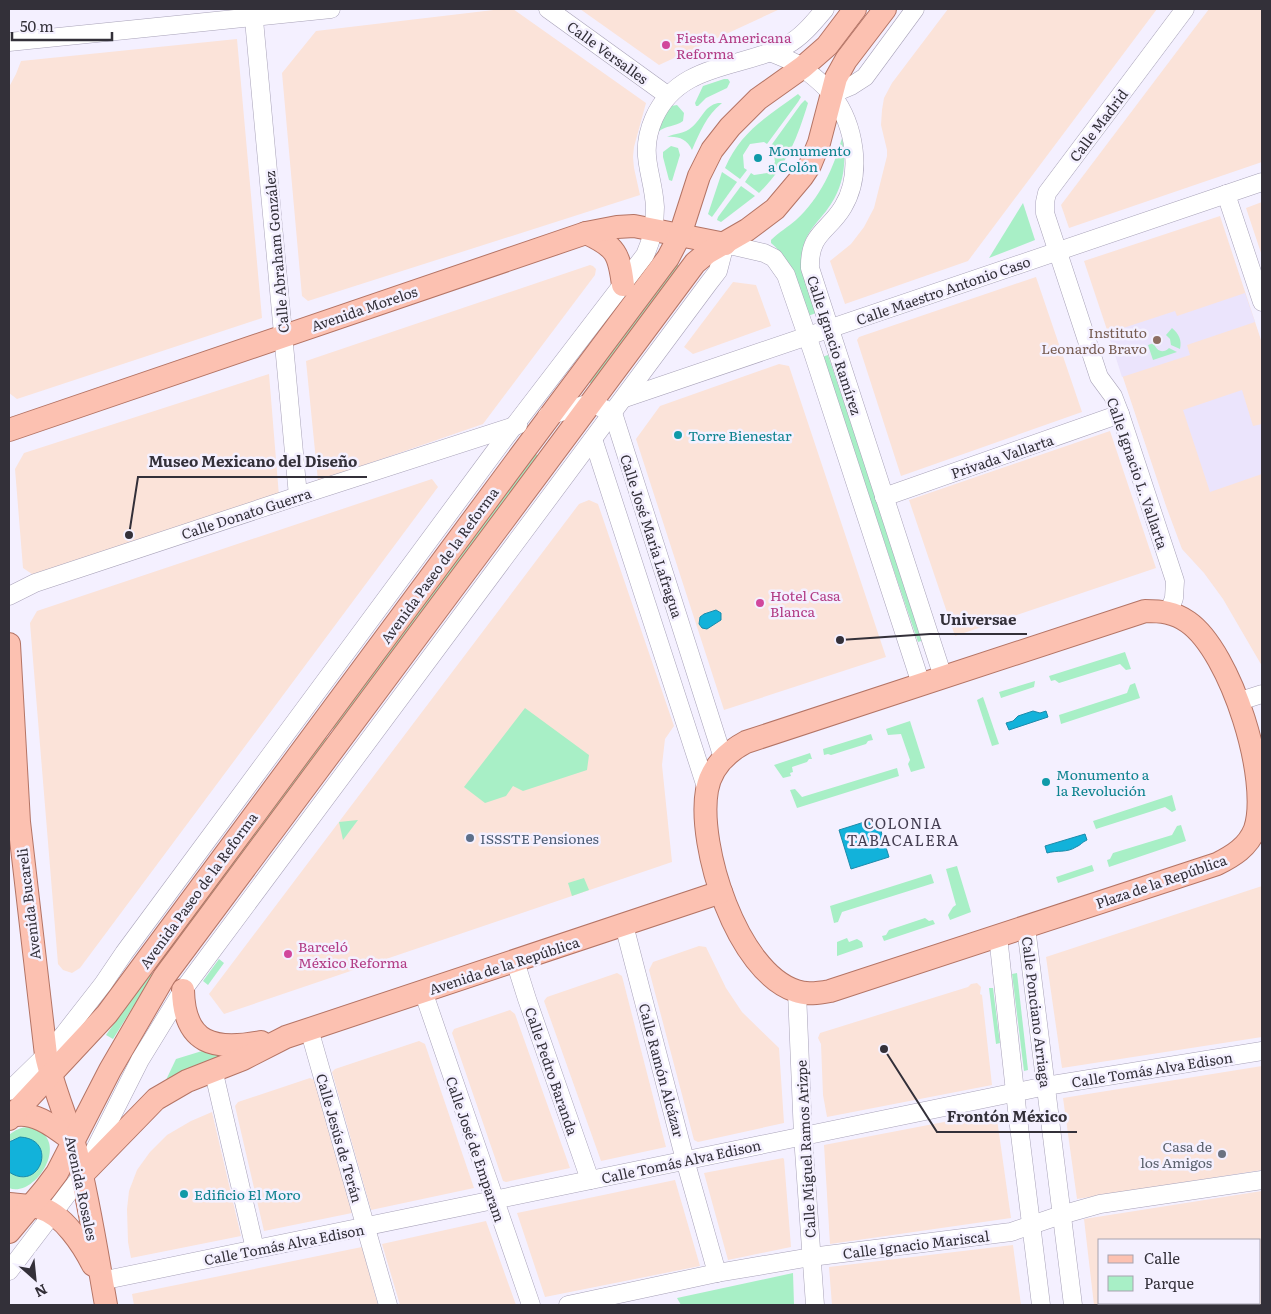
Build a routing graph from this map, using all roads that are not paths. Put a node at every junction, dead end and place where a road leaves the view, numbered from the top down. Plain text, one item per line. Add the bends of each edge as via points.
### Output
1 (331, 9) edge
2 (548, 9) edge
3 (825, 9) edge
4 (855, 9) edge
5 (885, 9) edge
6 (915, 9) edge
7 (1185, 9) edge
8 (254, 13) edge
9 (9, 42) edge
10 (770, 52) junction
11 (803, 67) junction
12 (832, 94) junction
13 (668, 95) junction
14 (1262, 182) edge
15 (1226, 194) junction
16 (654, 230) junction
17 (586, 233) junction
18 (680, 235) junction
19 (725, 244) junction
20 (1057, 251) junction
21 (623, 285) junction
22 (1262, 302) edge
23 (829, 329) junction
24 (283, 336) junction
25 (808, 336) junction
26 (625, 398) junction
27 (591, 403) junction
28 (613, 414) junction
29 (1120, 414) junction
30 (550, 415) junction
31 (514, 426) junction
32 (9, 430) edge
33 (593, 439) junction
34 (298, 496) junction
35 (884, 497) junction
36 (9, 596) edge
37 (1168, 612) junction
38 (9, 644) edge
39 (943, 677) junction
40 (921, 684) junction
41 (1262, 694) edge
42 (1240, 701) junction
43 (1257, 737) edge
44 (723, 758) junction
45 (707, 790) junction
46 (1260, 829) edge
47 (721, 892) junction
48 (624, 924) junction
49 (1026, 927) junction
50 (998, 936) junction
51 (515, 961) junction
52 (183, 990) junction
53 (423, 991) junction
54 (797, 992) junction
55 (309, 1029) junction
56 (286, 1037) junction
57 (1262, 1051) edge
58 (48, 1064) junction
59 (213, 1070) junction
60 (1046, 1086) junction
61 (9, 1091) edge
62 (1016, 1093) junction
63 (10, 1117) edge
64 (803, 1136) junction
65 (73, 1141) junction
66 (685, 1160) junction
67 (82, 1175) junction
68 (590, 1180) junction
69 (1262, 1180) edge
70 (494, 1201) junction
71 (19, 1205) edge
72 (52, 1214) junction
73 (1061, 1215) junction
74 (1031, 1226) junction
75 (366, 1227) junction
76 (9, 1232) edge
77 (255, 1249) junction
78 (811, 1257) junction
79 (9, 1271) edge
80 (717, 1274) junction
81 (101, 1281) junction
82 (106, 1305) edge
83 (388, 1305) edge
84 (531, 1305) edge
85 (568, 1305) edge
86 (815, 1305) edge
87 (1042, 1305) edge
88 (1073, 1305) edge

1 - 8 street
2 - 13 street, Calle Versalles
3 - 10 street, Avenida Paseo de la Reforma via 803,33
4 - 11 main road, Avenida Paseo de la Reforma via 827,46
5 - 12 main road, Avenida Paseo de la Reforma via 846,60
6 - 12 street via 866,75 852,86
7 - 20 street, Calle Madrid via 1047,193 1045,213
8 - 9 street
8 - 24 street, Calle Abraham González
10 - 11 street, Calle Ignacio Ramírez
10 - 13 street, Avenida Paseo de la Reforma via 698,75
11 - 12 street, Calle Ignacio Ramírez
11 - 18 main road, Avenida Paseo de la Reforma via 758,99 712,150 699,176
12 - 19 main road, Avenida Paseo de la Reforma via 810,166 775,209
12 - 23 street, Calle Ignacio Ramírez via 850,134 854,175 849,195 816,238 810,257 810,268
13 - 16 street, Avenida Paseo de la Reforma via 653,120 646,153 654,201
14 - 15 street, Calle Maestro Antonio Caso
15 - 20 street, Calle Maestro Antonio Caso
15 - 22 street
16 - 17 main road, Avenida Morelos via 617,226
16 - 18 main road, Avenida Morelos
16 - 21 street, Avenida Paseo de la Reforma via 645,255
17 - 21 main road via 604,242 614,252 622,267
17 - 24 main road, Avenida Morelos
18 - 19 main road, Avenida Morelos
18 - 30 main road, Avenida Paseo de la Reforma via 668,258
19 - 25 street, Calle Ignacio Ramírez via 774,258 786,275
19 - 26 street via 718,271
19 - 27 main road, Avenida Paseo de la Reforma via 695,263
20 - 23 street, Calle Maestro Antonio Caso
20 - 29 street, Calle Ignacio L. Vallarta via 1098,377 1113,396
21 - 31 street, Avenida Paseo de la Reforma
23 - 25 street, Calle Maestro Antonio Caso
23 - 35 street, Calle Ignacio Ramírez
24 - 32 main road, Avenida Morelos
24 - 34 street, Calle Abraham González
25 - 26 street, Calle Maestro Antonio Caso
25 - 40 street, Calle Ignacio Ramírez
26 - 28 street
27 - 28 street
27 - 30 street
27 - 65 main road, Avenida Paseo de la Reforma via 164,977
28 - 33 street
28 - 44 street, Calle José María Lafragua
29 - 35 street, Privada Vallarta
29 - 37 street, Calle Ignacio L. Vallarta via 1175,581 1174,598
30 - 31 street
30 - 58 main road, Avenida Paseo de la Reforma via 107,1014
31 - 34 street, Calle Donato Guerra
31 - 58 street, Avenida Paseo de la Reforma via 136,937
33 - 45 street, Calle José María Lafragua
33 - 52 street
34 - 36 street, Calle Donato Guerra via 35,583
35 - 39 street, Calle Ignacio Ramírez
37 - 39 main road, Plaza de la República via 1133,614
37 - 42 main road, Plaza de la República via 1190,623 1204,637
38 - 58 main road, Avenida Bucareli via 19,822
39 - 40 main road, Plaza de la República
40 - 44 main road, Plaza de la República via 746,742
41 - 42 street
42 - 43 main road, Plaza de la República
43 - 46 main road, Plaza de la República
44 - 45 main road, Plaza de la República
45 - 47 main road, Plaza de la República via 709,844
46 - 49 main road, Plaza de la República via 1234,856 1217,864
47 - 48 main road, Avenida de la República
47 - 54 main road, Plaza de la República via 753,957 773,978
48 - 51 main road, Avenida de la República
48 - 66 street, Calle Ramón Alcázar
49 - 50 main road, Plaza de la República
49 - 60 street, Calle Ponciano Arriaga
50 - 54 main road, Plaza de la República via 830,991
50 - 62 street
51 - 53 main road, Avenida de la República
51 - 68 street, Calle Pedro Baranda
52 - 56 main road, Avenida de la República via 187,1018 197,1034 209,1042 243,1045
52 - 67 street via 140,1060
53 - 55 main road, Avenida de la República
53 - 70 street, Calle José de Emparam
54 - 64 street, Calle Miguel Ramos Arizpe
55 - 56 main road, Avenida de la República
55 - 75 street, Calle Jesús de Terán
56 - 59 main road, Avenida de la República
57 - 60 street, Calle Tomás Alva Edison
58 - 61 street, Avenida Paseo de la Reforma
58 - 63 main road, Avenida Paseo de la Reforma
58 - 65 main road, Avenida Rosales
59 - 67 main road, Avenida de la República via 156,1099
59 - 77 street
60 - 62 street, Calle Tomás Alva Edison
60 - 73 street, Calle Ponciano Arriaga
62 - 64 street, Calle Tomás Alva Edison
62 - 74 street
63 - 65 main road via 29,1116 42,1120
64 - 66 street, Calle Tomás Alva Edison
64 - 78 street, Calle Miguel Ramos Arizpe
65 - 67 main road, Avenida Rosales
65 - 71 main road, Avenida Paseo de la Reforma via 57,1173
66 - 68 street, Calle Tomás Alva Edison
66 - 80 street, Calle Ramón Alcázar
67 - 72 street
67 - 81 main road, Avenida Rosales
68 - 70 street, Calle Tomás Alva Edison
69 - 73 street, Calle Ignacio Mariscal via 1100,1204
70 - 75 street, Calle Tomás Alva Edison
70 - 84 street, Calle José de Emparam
71 - 72 main road via 41,1208
71 - 76 main road, Avenida Paseo de la Reforma
72 - 79 street
72 - 81 main road via 78,1239
73 - 74 street, Calle Ignacio Mariscal
73 - 88 street, Calle Ponciano Arriaga
74 - 78 street, Calle Ignacio Mariscal via 1011,1232
74 - 87 street
75 - 77 street, Calle Tomás Alva Edison
75 - 83 street, Calle Jesús de Terán
77 - 81 street, Calle Tomás Alva Edison
78 - 80 street, Calle Ignacio Mariscal
78 - 86 street, Calle Miguel Ramos Arizpe
80 - 85 street, Calle Ignacio Mariscal
81 - 82 main road, Avenida Rosales

